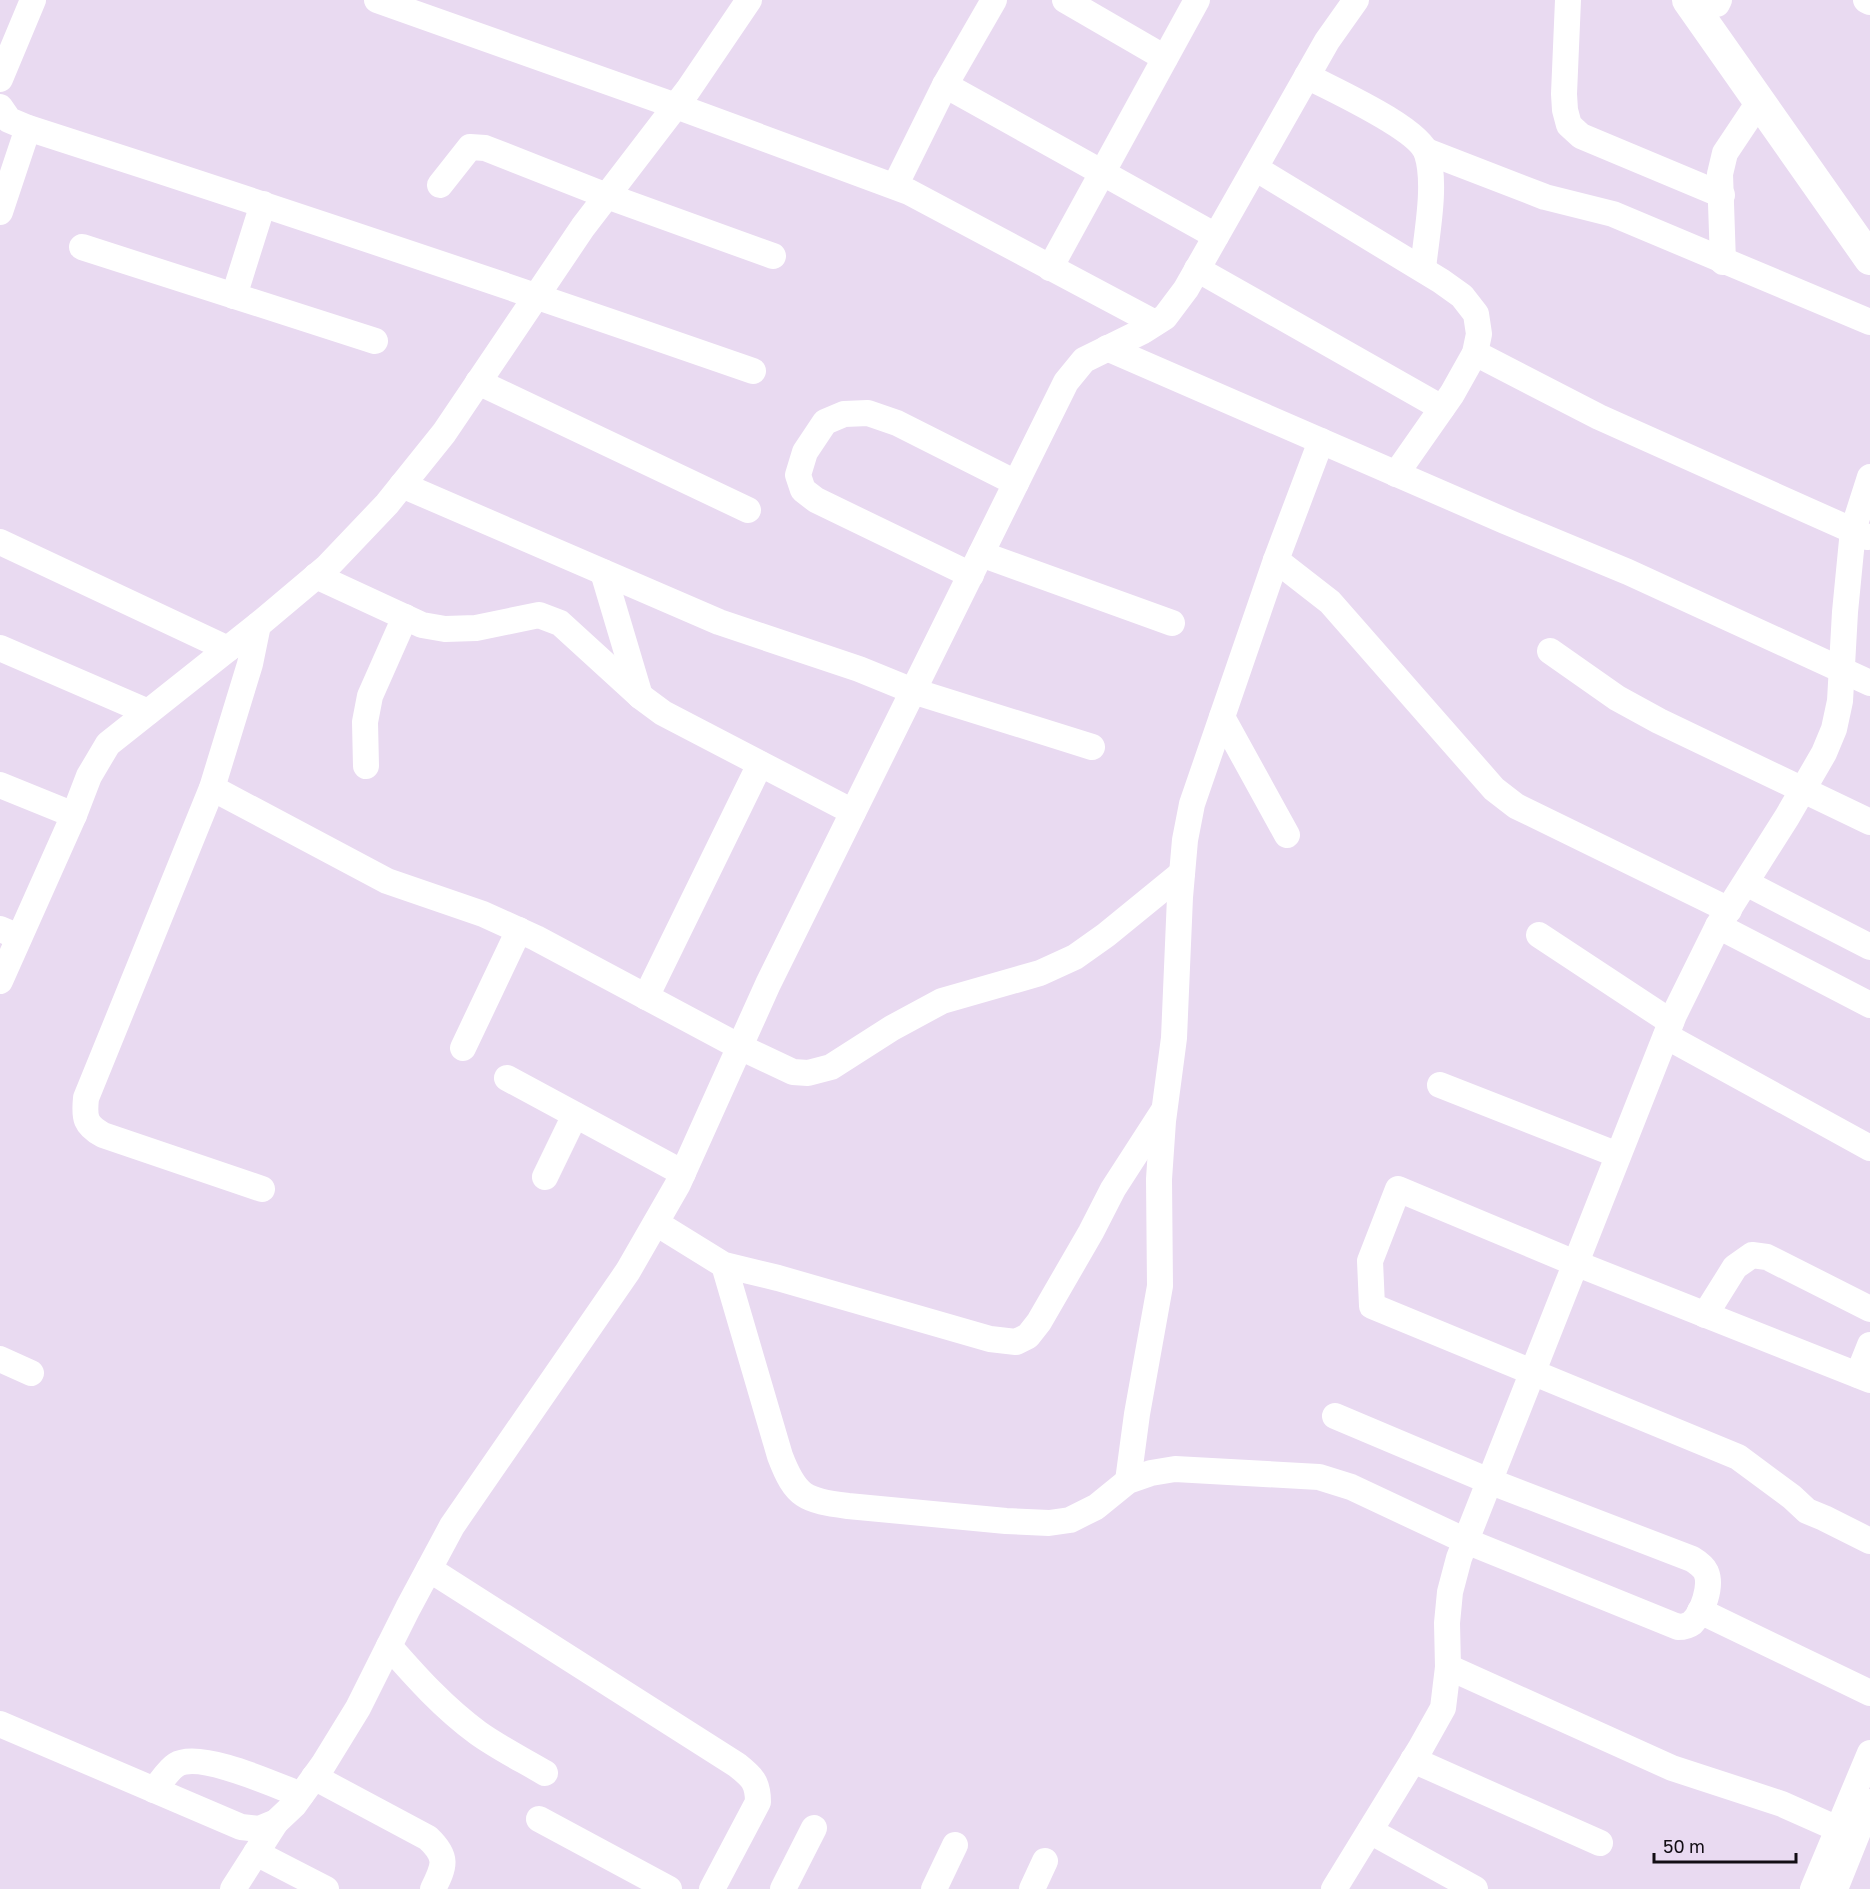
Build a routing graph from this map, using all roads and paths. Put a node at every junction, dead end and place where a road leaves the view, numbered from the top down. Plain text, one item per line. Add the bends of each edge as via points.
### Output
1 (33, 0) edge
2 (377, 0) edge
3 (749, 0) edge
4 (994, 0) edge
5 (1065, 0) edge
6 (1197, 0) edge
7 (1356, 0) edge
8 (1568, 0) edge
9 (1709, 1) edge
10 (1165, 58) junction
11 (1307, 76) junction
12 (0, 79) edge
13 (945, 85) junction
14 (1760, 102) junction
15 (676, 106) junction
16 (0, 107) edge
17 (28, 128) junction
18 (1426, 151) junction
19 (1255, 168) junction
20 (1102, 172) junction
21 (440, 184) dead end
22 (894, 186) junction
23 (1722, 195) junction
24 (607, 196) junction
25 (263, 204) junction
26 (0, 212) edge
27 (1870, 225) edge
28 (1216, 236) junction
29 (82, 247) dead end
30 (774, 256) dead end
31 (1870, 259) edge
32 (1723, 262) junction
33 (1050, 268) junction
34 (1197, 269) junction
35 (1423, 269) junction
36 (535, 295) junction
37 (234, 296) junction
38 (1870, 322) edge
39 (1155, 323) junction
40 (375, 341) dead end
41 (1107, 348) junction
42 (1475, 353) junction
43 (753, 371) dead end
44 (478, 382) junction
45 (1442, 408) junction
46 (1322, 441) junction
47 (1396, 474) junction
48 (1870, 477) edge
49 (1016, 483) junction
50 (402, 485) junction
51 (748, 510) dead end
52 (1862, 534) edge
53 (0, 542) edge
54 (1276, 560) junction
55 (976, 564) junction
56 (603, 572) junction
57 (316, 576) junction
58 (405, 617) junction
59 (1172, 623) dead end
60 (258, 625) junction
61 (0, 648) edge
62 (228, 649) junction
63 (1550, 651) dead end
64 (1841, 670) junction
65 (1870, 683) edge
66 (913, 692) junction
67 (640, 696) junction
68 (148, 712) junction
69 (1222, 717) junction
70 (1092, 747) dead end
71 (760, 764) junction
72 (366, 766) dead end
73 (0, 785) edge
74 (212, 788) junction
75 (1804, 789) junction
76 (853, 812) junction
77 (74, 816) junction
78 (1870, 822) edge
79 (1287, 835) dead end
80 (1182, 873) junction
81 (1746, 883) junction
82 (1724, 918) junction
83 (519, 930) junction
84 (10, 933) edge
85 (1539, 935) dead end
86 (1870, 947) edge
87 (0, 981) edge
88 (646, 997) junction
89 (1870, 1005) edge
90 (1668, 1029) junction
91 (740, 1047) junction
92 (463, 1048) dead end
93 (507, 1078) dead end
94 (1440, 1085) dead end
95 (1165, 1108) junction
96 (576, 1115) junction
97 (1870, 1148) edge
98 (1618, 1155) junction
99 (683, 1173) junction
100 (545, 1177) dead end
101 (262, 1189) dead end
102 (656, 1223) junction
103 (1575, 1263) junction
104 (724, 1265) junction
105 (1870, 1309) edge
106 (1705, 1315) junction
107 (1870, 1345) edge
108 (0, 1359) edge
109 (31, 1373) dead end
110 (1531, 1373) junction
111 (1864, 1378) edge
112 (1335, 1416) dead end
113 (1128, 1481) junction
114 (1489, 1481) junction
115 (1466, 1541) junction
116 (1870, 1541) edge
117 (429, 1569) junction
118 (1700, 1611) junction
119 (389, 1646) junction
120 (1448, 1667) junction
121 (1870, 1694) edge
122 (0, 1724) edge
123 (1870, 1753) edge
124 (1413, 1760) junction
125 (546, 1773) dead end
126 (308, 1786) junction
127 (154, 1790) junction
128 (1870, 1802) edge
129 (539, 1819) dead end
130 (276, 1822) junction
131 (814, 1828) dead end
132 (1370, 1831) junction
133 (1856, 1831) edge
134 (1600, 1843) dead end
135 (955, 1845) dead end
136 (256, 1853) junction
137 (1045, 1860) dead end
138 (233, 1889) edge
139 (326, 1889) edge
140 (433, 1889) edge
141 (669, 1889) edge
142 (712, 1889) edge
143 (783, 1889) edge
144 (934, 1889) edge
145 (1032, 1889) edge
146 (1334, 1889) edge
147 (1475, 1889) edge
148 (1813, 1889) edge
149 (1835, 1889) edge

1 - 12 street
2 - 15 street
3 - 15 street
4 - 13 street
5 - 10 street
6 - 10 street
7 - 11 street
8 - 23 street via 1564,94 1569,125 1581,136
9 - 14 main road
9 - 27 main road
10 - 20 street
11 - 18 street via 1395,123
11 - 19 street
13 - 20 street
13 - 22 street
14 - 23 street via 1725,153 1720,174
14 - 31 main road
15 - 22 street
15 - 24 street
16 - 17 street via 9,120
17 - 25 street
17 - 26 street
18 - 32 street via 1545,197 1613,214
18 - 35 street via 1432,178
19 - 28 street
19 - 35 street
20 - 28 street
20 - 33 street
21 - 24 street via 470,147 485,148
22 - 33 street
23 - 32 street
24 - 30 street
24 - 36 street
25 - 36 street
25 - 37 street
28 - 34 street
29 - 37 street
32 - 38 street
33 - 39 street
34 - 39 street via 1165,316
34 - 45 street
35 - 42 street via 1462,296 1476,314 1479,334
36 - 43 street
36 - 44 street
37 - 40 street
39 - 41 street
41 - 46 street
41 - 49 street via 1084,360 1066,382
42 - 45 street
42 - 52 street via 1599,417
44 - 50 street
44 - 51 street
45 - 47 street
46 - 47 street
46 - 54 street
47 - 64 street via 1628,572
48 - 52 street
49 - 55 street
49 - 55 street via 897,423 868,413 844,414 825,422 805,452 798,475 803,490 816,500
50 - 56 street
50 - 57 street
52 - 64 street
53 - 62 street
54 - 69 street
54 - 82 street via 1330,602 1494,789 1516,806
55 - 59 street
55 - 66 street
56 - 66 street via 719,622 859,669
56 - 67 street
57 - 58 street
57 - 60 street
58 - 67 street via 445,629 539,615 560,623
58 - 72 street via 370,696 365,722
60 - 62 street
60 - 74 street
61 - 68 street
62 - 68 street
63 - 75 street via 1617,698 1659,721
64 - 65 street
64 - 75 street via 1840,700 1833,729
66 - 70 street
66 - 76 street
67 - 71 street via 663,713
68 - 77 street via 100,755
69 - 79 street
69 - 80 street via 1192,804
71 - 76 street
71 - 88 street
73 - 77 street
74 - 83 street via 387,881
74 - 101 street via 86,1098 84,1114 91,1128 103,1135
75 - 78 street
75 - 81 street
76 - 91 street
77 - 84 street
80 - 91 street via 1075,957 1040,973 942,1001 831,1067 794,1072
80 - 95 street via 1174,1038
81 - 82 street
81 - 86 street
82 - 89 street
82 - 90 street
83 - 88 street
83 - 92 street
84 - 87 street
85 - 90 street
88 - 91 street
90 - 97 street
90 - 98 street
91 - 99 street
93 - 96 street
94 - 98 street
95 - 104 street via 1113,1189 1039,1322 1028,1336 1016,1342 990,1339
95 - 113 street via 1159,1179 1160,1286
96 - 99 street
96 - 100 street
98 - 103 street
99 - 102 street
102 - 104 street
102 - 117 street via 628,1271 458,1518
103 - 106 street
103 - 110 street
103 - 110 street via 1398,1190 1370,1261 1372,1306
104 - 113 street via 780,1456 790,1482 804,1496 848,1506 1049,1523 1070,1520
105 - 106 street via 1767,1257 1752,1255 1735,1268
106 - 111 street
107 - 111 street
108 - 109 street
110 - 114 street
110 - 116 street via 1738,1457 1807,1511
112 - 114 street
113 - 115 street via 1175,1469 1319,1477 1351,1487
114 - 115 street
114 - 118 street via 1692,1559 1707,1573 1709,1587
115 - 118 street via 1678,1627 1692,1623
115 - 120 street via 1450,1592
117 - 119 street
117 - 142 street via 750,1776 758,1787 758,1802
118 - 121 street
119 - 125 street via 418,1679 479,1734
119 - 126 street via 352,1718
120 - 124 street via 1443,1708
120 - 133 street via 1672,1768
122 - 127 street
123 - 133 street
124 - 132 street
124 - 134 street
126 - 127 street via 188,1760 175,1765
126 - 130 street
126 - 140 street via 428,1838 440,1849 444,1862
127 - 130 street via 241,1827 259,1829
128 - 133 street
129 - 141 street
130 - 136 street
131 - 143 street
132 - 146 street
132 - 147 street
133 - 148 street
133 - 149 street
135 - 144 street
136 - 138 street
136 - 139 street
137 - 145 street

